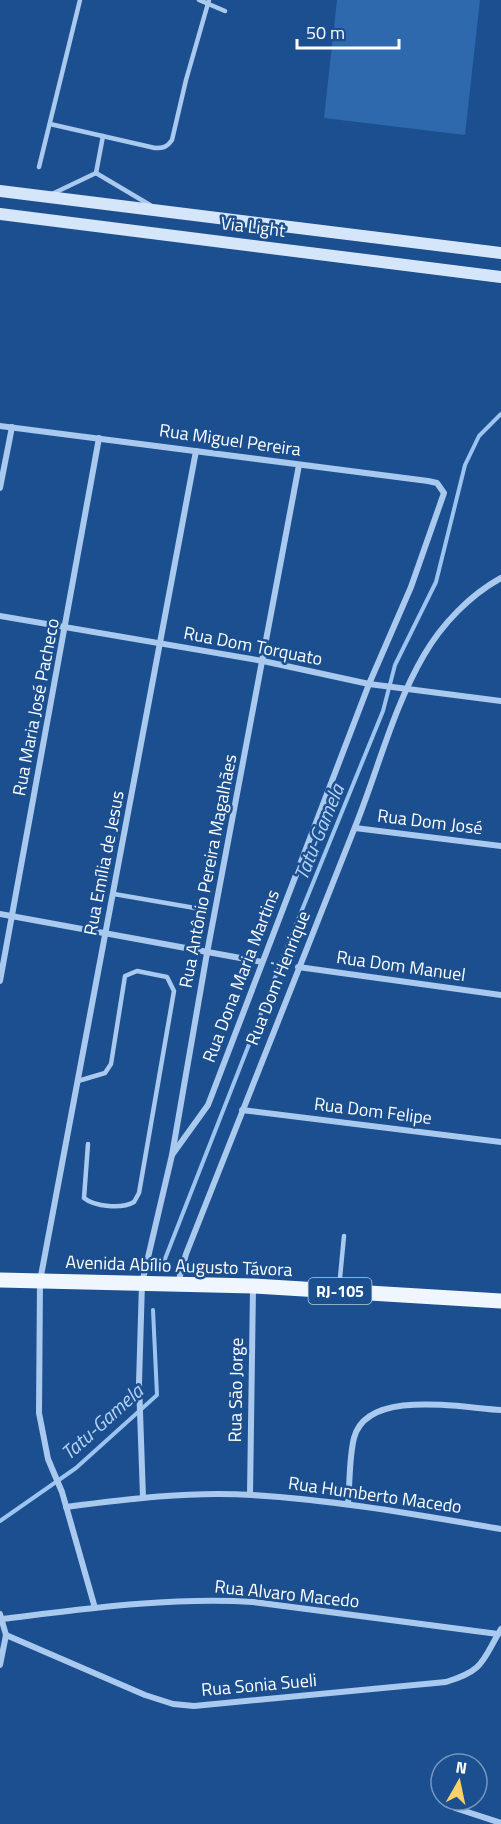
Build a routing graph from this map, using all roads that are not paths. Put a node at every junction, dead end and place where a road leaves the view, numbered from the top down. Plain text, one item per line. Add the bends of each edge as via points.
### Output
1 (80, 0) edge
2 (199, 0) edge
3 (208, 2) edge
4 (225, 11) dead end
5 (50, 124) junction
6 (103, 136) junction
7 (39, 166) dead end
8 (96, 173) junction
9 (0, 191) edge
10 (44, 197) junction
11 (161, 212) junction
12 (0, 214) edge
13 (501, 253) edge
14 (501, 277) edge
15 (0, 426) edge
16 (12, 427) junction
17 (99, 438) junction
18 (196, 451) junction
19 (299, 465) junction
20 (0, 488) edge
21 (443, 499) joint
22 (501, 578) edge
23 (0, 616) edge
24 (66, 627) junction
25 (161, 644) junction
26 (263, 662) junction
27 (369, 684) junction
28 (407, 688) junction
29 (501, 701) edge
30 (355, 828) junction
31 (501, 846) edge
32 (114, 894) junction
33 (195, 908) dead end
34 (0, 914) edge
35 (12, 917) junction
36 (106, 934) junction
37 (207, 953) junction
38 (262, 962) junction
39 (297, 968) junction
40 (0, 981) edge
41 (501, 994) edge
42 (78, 1081) junction
43 (242, 1110) junction
44 (501, 1142) edge
45 (88, 1144) dead end
46 (172, 1155) junction
47 (344, 1236) dead end
48 (0, 1280) edge
49 (40, 1281) junction
50 (142, 1283) junction
51 (178, 1283) junction
52 (253, 1286) junction
53 (339, 1291) junction
54 (501, 1301) edge
55 (501, 1410) edge
56 (250, 1494) junction
57 (142, 1497) junction
58 (348, 1503) junction
59 (66, 1507) junction
60 (501, 1528) edge
61 (94, 1608) junction
62 (1, 1617) edge
63 (499, 1631) edge
64 (6, 1635) junction
65 (0, 1665) edge
66 (467, 1812) edge
67 (501, 1823) edge

1 - 5 lane
2 - 3 lane
3 - 4 lane
3 - 6 lane via 172,140 164,148 155,148
5 - 6 lane
5 - 7 lane
6 - 8 lane
8 - 10 lane
8 - 11 lane
9 - 10 street, Via Light
10 - 11 street, Via Light
11 - 13 street, Via Light
12 - 14 street, Via Light
15 - 16 street, Rua Miguel Pereira
16 - 17 street, Rua Miguel Pereira
16 - 20 street
17 - 18 street, Rua Miguel Pereira
17 - 24 street, Rua Maria José Pacheco
18 - 19 street, Rua Miguel Pereira
18 - 25 street, Rua Emília de Jesus
19 - 21 street, Rua Miguel Pereira via 437,483
19 - 26 street, Rua Antônio Pereira Magalhães
21 - 27 street, Rua Dona Maria Martins
22 - 28 street, Rua Dom Henrique via 442,629
23 - 24 street, Rua Dom Torquato
24 - 25 street, Rua Dom Torquato
24 - 35 street, Rua Maria José Pacheco
25 - 26 street, Rua Dom Torquato
25 - 32 street, Rua Emília de Jesus
26 - 27 street, Rua Dom Torquato
26 - 37 street, Rua Antônio Pereira Magalhães
27 - 28 street, Rua Dom Torquato
27 - 38 street, Rua Dona Maria Martins
28 - 29 street, Rua Dom Torquato
28 - 30 street, Rua Dom Henrique
30 - 31 street, Rua Dom José
30 - 39 street, Rua Dom Henrique
32 - 33 lane
32 - 36 street, Rua Emília de Jesus
34 - 35 street
35 - 36 street
35 - 40 street, Rua Maria José Pacheco
36 - 37 street
36 - 42 street, Rua Emília de Jesus
37 - 38 street
37 - 46 street, Rua Antônio Pereira Magalhães
38 - 46 street, Rua Dona Maria Martins via 208,1105
39 - 41 street, Rua Dom Manuel
39 - 43 street, Rua Dom Henrique
42 - 45 lane via 105,1072 111,1064 125,976 137,971 167,977 174,991 139,1193 134,1202 121,1207 84,1198
42 - 49 street, Rua Emília de Jesus
43 - 44 street, Rua Dom Felipe
43 - 51 street, Rua Dom Henrique
46 - 50 street, Rua Antônio Pereira Magalhães
47 - 53 lane
48 - 49 main road, Avenida Abílio Augusto Távora / RJ-105
49 - 50 main road, Avenida Abílio Augusto Távora / RJ-105
49 - 59 street, Rua Emília de Jesus via 39,1413 48,1459
50 - 51 main road, Avenida Abílio Augusto Távora / RJ-105
50 - 57 street, Rua Antônio Pereira Magalhães
51 - 52 main road, Avenida Abílio Augusto Távora / RJ-105
52 - 53 main road, Avenida Abílio Augusto Távora / RJ-105
52 - 56 street, Rua Sāo Jorge
53 - 54 main road, Avenida Abílio Augusto Távora / RJ-105
55 - 58 street via 398,1405 373,1413 361,1422 354,1438
56 - 57 street, Rua Humberto Macedo
56 - 58 street, Rua Humberto Macedo
57 - 59 street, Rua Humberto Macedo
58 - 60 street, Rua Humberto Macedo
59 - 61 street, Rua Emília de Jesus
61 - 62 street, Rua Alvaro Macedo
61 - 63 street, Rua Alvaro Macedo via 187,1601 253,1602
62 - 64 street
63 - 64 street, Rua Sonia Sueli via 482,1663 469,1675 446,1682 194,1706 145,1695
64 - 65 street
66 - 67 street

